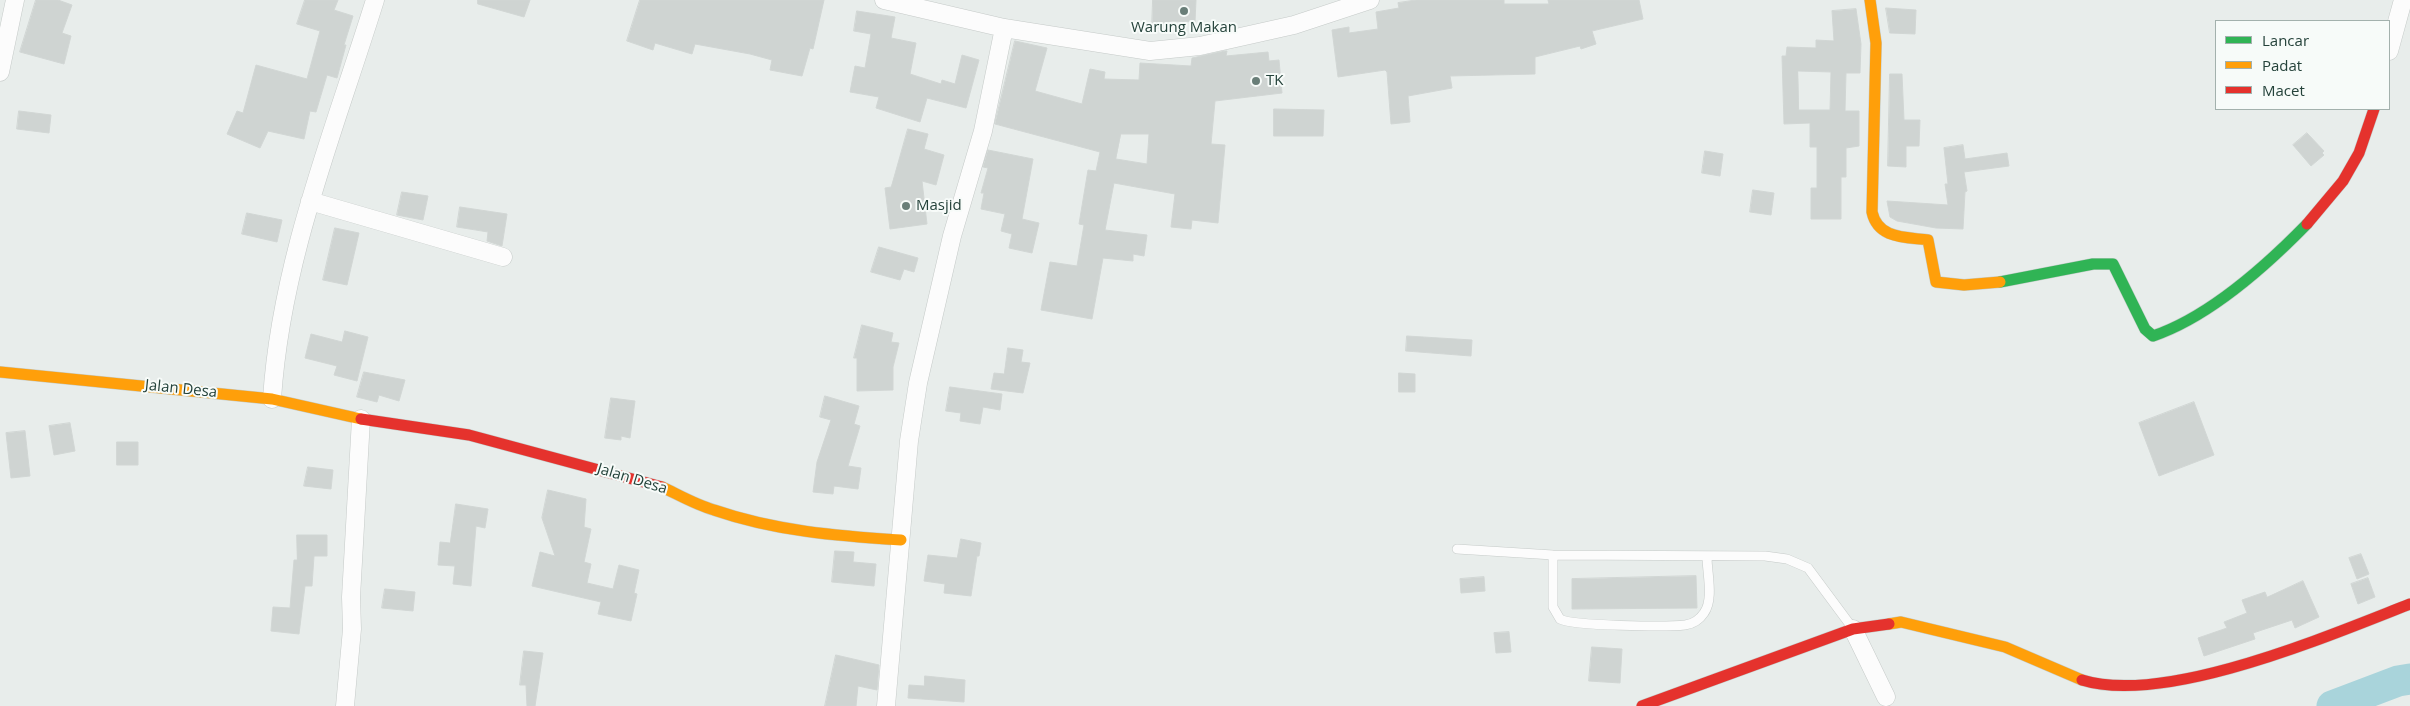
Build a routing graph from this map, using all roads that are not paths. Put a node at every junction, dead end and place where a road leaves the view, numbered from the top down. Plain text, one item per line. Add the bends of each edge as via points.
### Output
1 (15, 0) edge
2 (375, 0) edge
3 (884, 0) edge
4 (1870, 0) edge
5 (2403, 0) edge
6 (1361, 1) edge
7 (1004, 28) junction
8 (4, 36) edge
9 (2390, 47) edge
10 (0, 72) edge
11 (2374, 110) edge
12 (310, 200) junction
13 (503, 258) dead end
14 (0, 372) edge
15 (272, 399) junction
16 (361, 419) junction
17 (901, 540) junction
18 (1457, 549) dead end
19 (1553, 555) junction
20 (1707, 557) junction
21 (2410, 604) edge
22 (1853, 629) junction
23 (1886, 697) dead end
24 (345, 706) edge
25 (886, 706) edge
26 (1642, 706) edge

1 - 8 street
2 - 12 street
3 - 7 street
4 - 11 street via 1876,44 1872,212 1880,230 1928,240 1936,282 1943,284 2040,276 2113,264 2145,329 2154,336 2193,318 2270,262 2343,180 2359,152
5 - 9 street
6 - 7 street via 1294,25 1200,46 1150,51
7 - 17 street via 983,132 952,236 918,383 909,441
8 - 10 street
12 - 13 street
12 - 15 street via 283,312 274,363
14 - 15 street, Jalan Desa
15 - 16 street, Jalan Desa
16 - 17 street, Jalan Desa via 469,434 655,484 712,510 763,525 849,538
16 - 24 street via 352,629
17 - 25 street
18 - 19 lane
19 - 20 lane
19 - 20 lane via 1553,607 1560,619 1576,623 1652,625 1686,625 1704,613 1709,604
20 - 22 lane via 1765,556 1800,563 1819,581
21 - 22 street via 2295,647 2178,679 2119,686 2078,680 2021,653 1901,622
22 - 23 street
22 - 26 street

